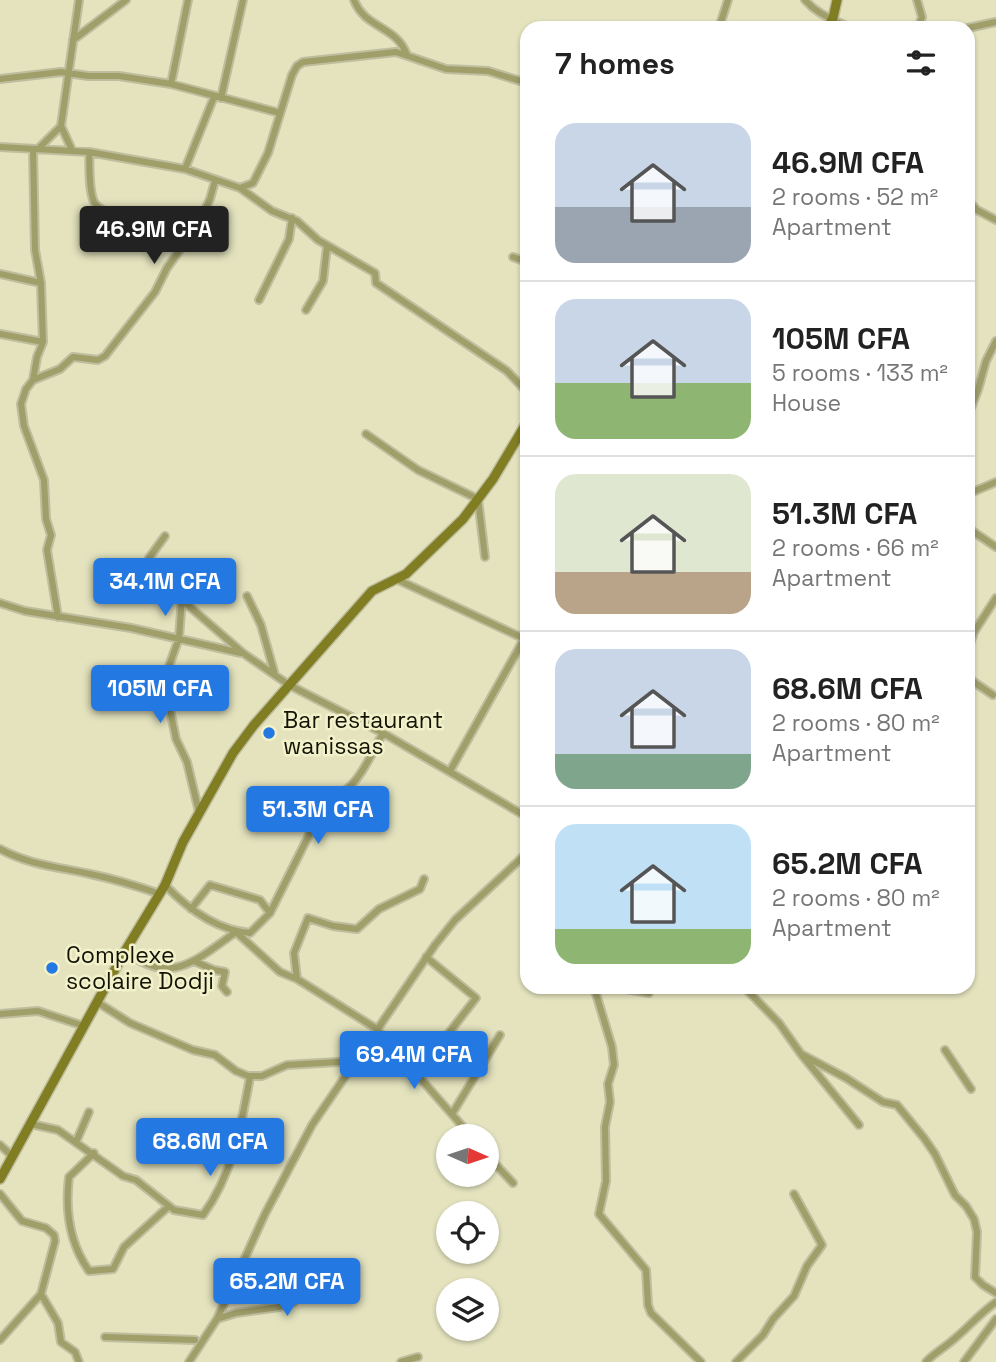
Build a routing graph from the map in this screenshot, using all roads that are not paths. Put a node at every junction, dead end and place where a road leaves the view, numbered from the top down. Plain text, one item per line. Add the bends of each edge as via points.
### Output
1 (79, 0) edge
2 (126, 0) edge
3 (188, 0) edge
4 (243, 0) edge
5 (354, 0) edge
6 (728, 0) edge
7 (805, 0) edge
8 (837, 0) edge
9 (917, 0) edge
10 (833, 18) junction
11 (721, 21) edge
12 (831, 21) edge
13 (838, 21) edge
14 (921, 21) edge
15 (996, 22) edge
16 (975, 26) edge
17 (74, 40) junction
18 (407, 55) junction
19 (69, 74) junction
20 (0, 79) edge
21 (520, 81) edge
22 (170, 84) junction
23 (218, 97) junction
24 (280, 113) junction
25 (61, 126) junction
26 (0, 147) edge
27 (36, 149) junction
28 (72, 150) junction
29 (89, 152) junction
30 (185, 169) junction
31 (215, 181) junction
32 (253, 183) junction
33 (240, 188) junction
34 (251, 196) junction
35 (975, 208) edge
36 (292, 218) junction
37 (996, 220) edge
38 (184, 244) junction
39 (327, 246) junction
40 (513, 257) dead end
41 (520, 260) edge
42 (0, 274) edge
43 (41, 283) junction
44 (259, 300) dead end
45 (306, 310) dead end
46 (0, 334) edge
47 (996, 341) edge
48 (43, 342) junction
49 (33, 380) junction
50 (520, 385) edge
51 (975, 398) edge
52 (366, 434) dead end
53 (520, 435) edge
54 (996, 482) edge
55 (975, 491) edge
56 (478, 499) junction
57 (975, 533) edge
58 (165, 536) dead end
59 (996, 547) edge
60 (485, 557) dead end
61 (203, 569) dead end
62 (396, 579) junction
63 (247, 596) dead end
64 (996, 598) edge
65 (181, 599) junction
66 (0, 603) edge
67 (58, 617) junction
68 (975, 630) edge
69 (520, 637) edge
70 (179, 638) junction
71 (520, 650) edge
72 (243, 653) junction
73 (275, 675) junction
74 (975, 683) edge
75 (289, 685) junction
76 (993, 695) dead end
77 (383, 733) junction
78 (450, 771) junction
79 (520, 813) edge
80 (199, 814) junction
81 (0, 849) edge
82 (520, 860) edge
83 (424, 878) dead end
84 (165, 885) junction
85 (160, 894) junction
86 (191, 909) junction
87 (270, 913) junction
88 (236, 932) junction
89 (125, 951) junction
90 (426, 957) junction
91 (194, 961) junction
92 (297, 979) junction
93 (228, 992) dead end
94 (596, 994) edge
95 (751, 994) edge
96 (97, 1002) junction
97 (0, 1014) edge
98 (84, 1026) junction
99 (377, 1029) junction
100 (500, 1035) dead end
101 (945, 1050) dead end
102 (801, 1054) junction
103 (355, 1061) junction
104 (417, 1074) junction
105 (250, 1077) junction
106 (971, 1089) dead end
107 (89, 1112) dead end
108 (452, 1114) junction
109 (461, 1124) edge
110 (31, 1125) junction
111 (859, 1125) dead end
112 (76, 1142) junction
113 (0, 1145) edge
114 (94, 1153) junction
115 (12, 1156) junction
116 (499, 1168) edge
117 (0, 1179) edge
118 (513, 1183) dead end
119 (0, 1194) edge
120 (794, 1194) dead end
121 (169, 1206) junction
122 (326, 1266) dead end
123 (996, 1293) edge
124 (41, 1294) junction
125 (996, 1302) edge
126 (996, 1318) edge
127 (217, 1320) junction
128 (105, 1337) dead end
129 (0, 1340) edge
130 (195, 1340) dead end
131 (418, 1357) dead end
132 (79, 1362) edge
133 (189, 1362) edge
134 (401, 1362) edge
135 (701, 1362) edge
136 (736, 1362) edge
137 (926, 1362) edge
138 (964, 1362) edge

1 - 17 street
2 - 17 street
3 - 22 street
4 - 23 street via 229,71
5 - 18 street via 366,19 395,35
6 - 11 street
7 - 10 street via 821,15
8 - 10 main road
9 - 14 street
10 - 12 main road
10 - 13 street
15 - 16 street
17 - 19 street
18 - 21 street via 446,69 488,71
18 - 24 street via 396,52 303,62 292,75
19 - 20 street
19 - 22 street
19 - 25 street
22 - 23 street
23 - 24 street
23 - 30 street
24 - 32 street
25 - 27 street
25 - 28 street
26 - 27 street
27 - 28 street
27 - 43 street via 35,250
28 - 29 street
29 - 30 street
29 - 38 street via 92,195 98,207
30 - 31 street
31 - 33 street
31 - 38 street via 199,223
32 - 33 street
32 - 34 street
33 - 34 street
34 - 36 street
35 - 37 street
36 - 39 street
36 - 44 street via 289,239
38 - 49 street via 155,292 105,356 99,360 74,357 60,369
39 - 45 street via 323,281
39 - 50 street via 373,270 376,283
40 - 41 street
42 - 43 street
43 - 48 street
46 - 48 street
47 - 51 street
48 - 49 street
49 - 67 street via 23,397 22,415 44,480 51,535 47,550
52 - 56 street via 418,470
53 - 56 main road
54 - 55 street
56 - 60 street
56 - 62 main road via 451,532
57 - 59 street
58 - 65 street via 152,552 150,569
61 - 65 street via 186,578
62 - 69 street
62 - 75 main road via 372,591
63 - 73 street via 261,625
64 - 68 street
65 - 70 street
65 - 72 street
66 - 67 street
67 - 70 street
70 - 72 street
70 - 80 street via 166,674 166,690
71 - 78 street
72 - 73 street
73 - 75 street
74 - 76 street
75 - 77 street
75 - 80 main road via 233,753
77 - 78 street
77 - 87 street via 348,788 315,797 316,815 309,835
78 - 79 street
80 - 84 main road
81 - 85 street via 16,858 132,883
82 - 90 street via 455,920
83 - 92 street via 421,889 379,909 357,929 308,918 294,953
84 - 85 main road
84 - 86 street
85 - 89 main road
86 - 87 street via 211,885 260,900
86 - 88 street
87 - 88 street via 250,933
88 - 91 street
88 - 92 street via 280,972
89 - 91 street via 167,971
89 - 96 main road
90 - 99 street
90 - 104 street via 476,998
91 - 93 street via 225,972 222,986
92 - 99 street
94 - 135 street via 614,1055 605,1127 606,1181 599,1214 646,1270 651,1314
95 - 102 street
96 - 98 main road
96 - 105 street via 130,1023 215,1055
97 - 98 street via 38,1011
98 - 110 main road
99 - 103 street
99 - 104 street
100 - 108 street
101 - 106 street
102 - 111 street
102 - 123 street via 897,1105 924,1138 974,1219 975,1277
103 - 105 street via 287,1065
103 - 127 street via 277,1189
104 - 108 street
105 - 121 street via 240,1136 218,1194 203,1215
107 - 112 street
108 - 109 street
110 - 112 street via 58,1130
110 - 115 main road
112 - 114 street
113 - 115 street
114 - 121 street
114 - 121 street via 69,1177 67,1192 72,1237 89,1271 113,1269 124,1247
115 - 117 main road
116 - 118 street
119 - 124 street via 22,1221 54,1235
120 - 136 street via 822,1245 793,1296
122 - 127 street via 293,1302
124 - 129 street
124 - 132 street via 58,1323 61,1342 75,1352
125 - 137 street
126 - 138 street
127 - 133 street
128 - 130 street
131 - 134 street

